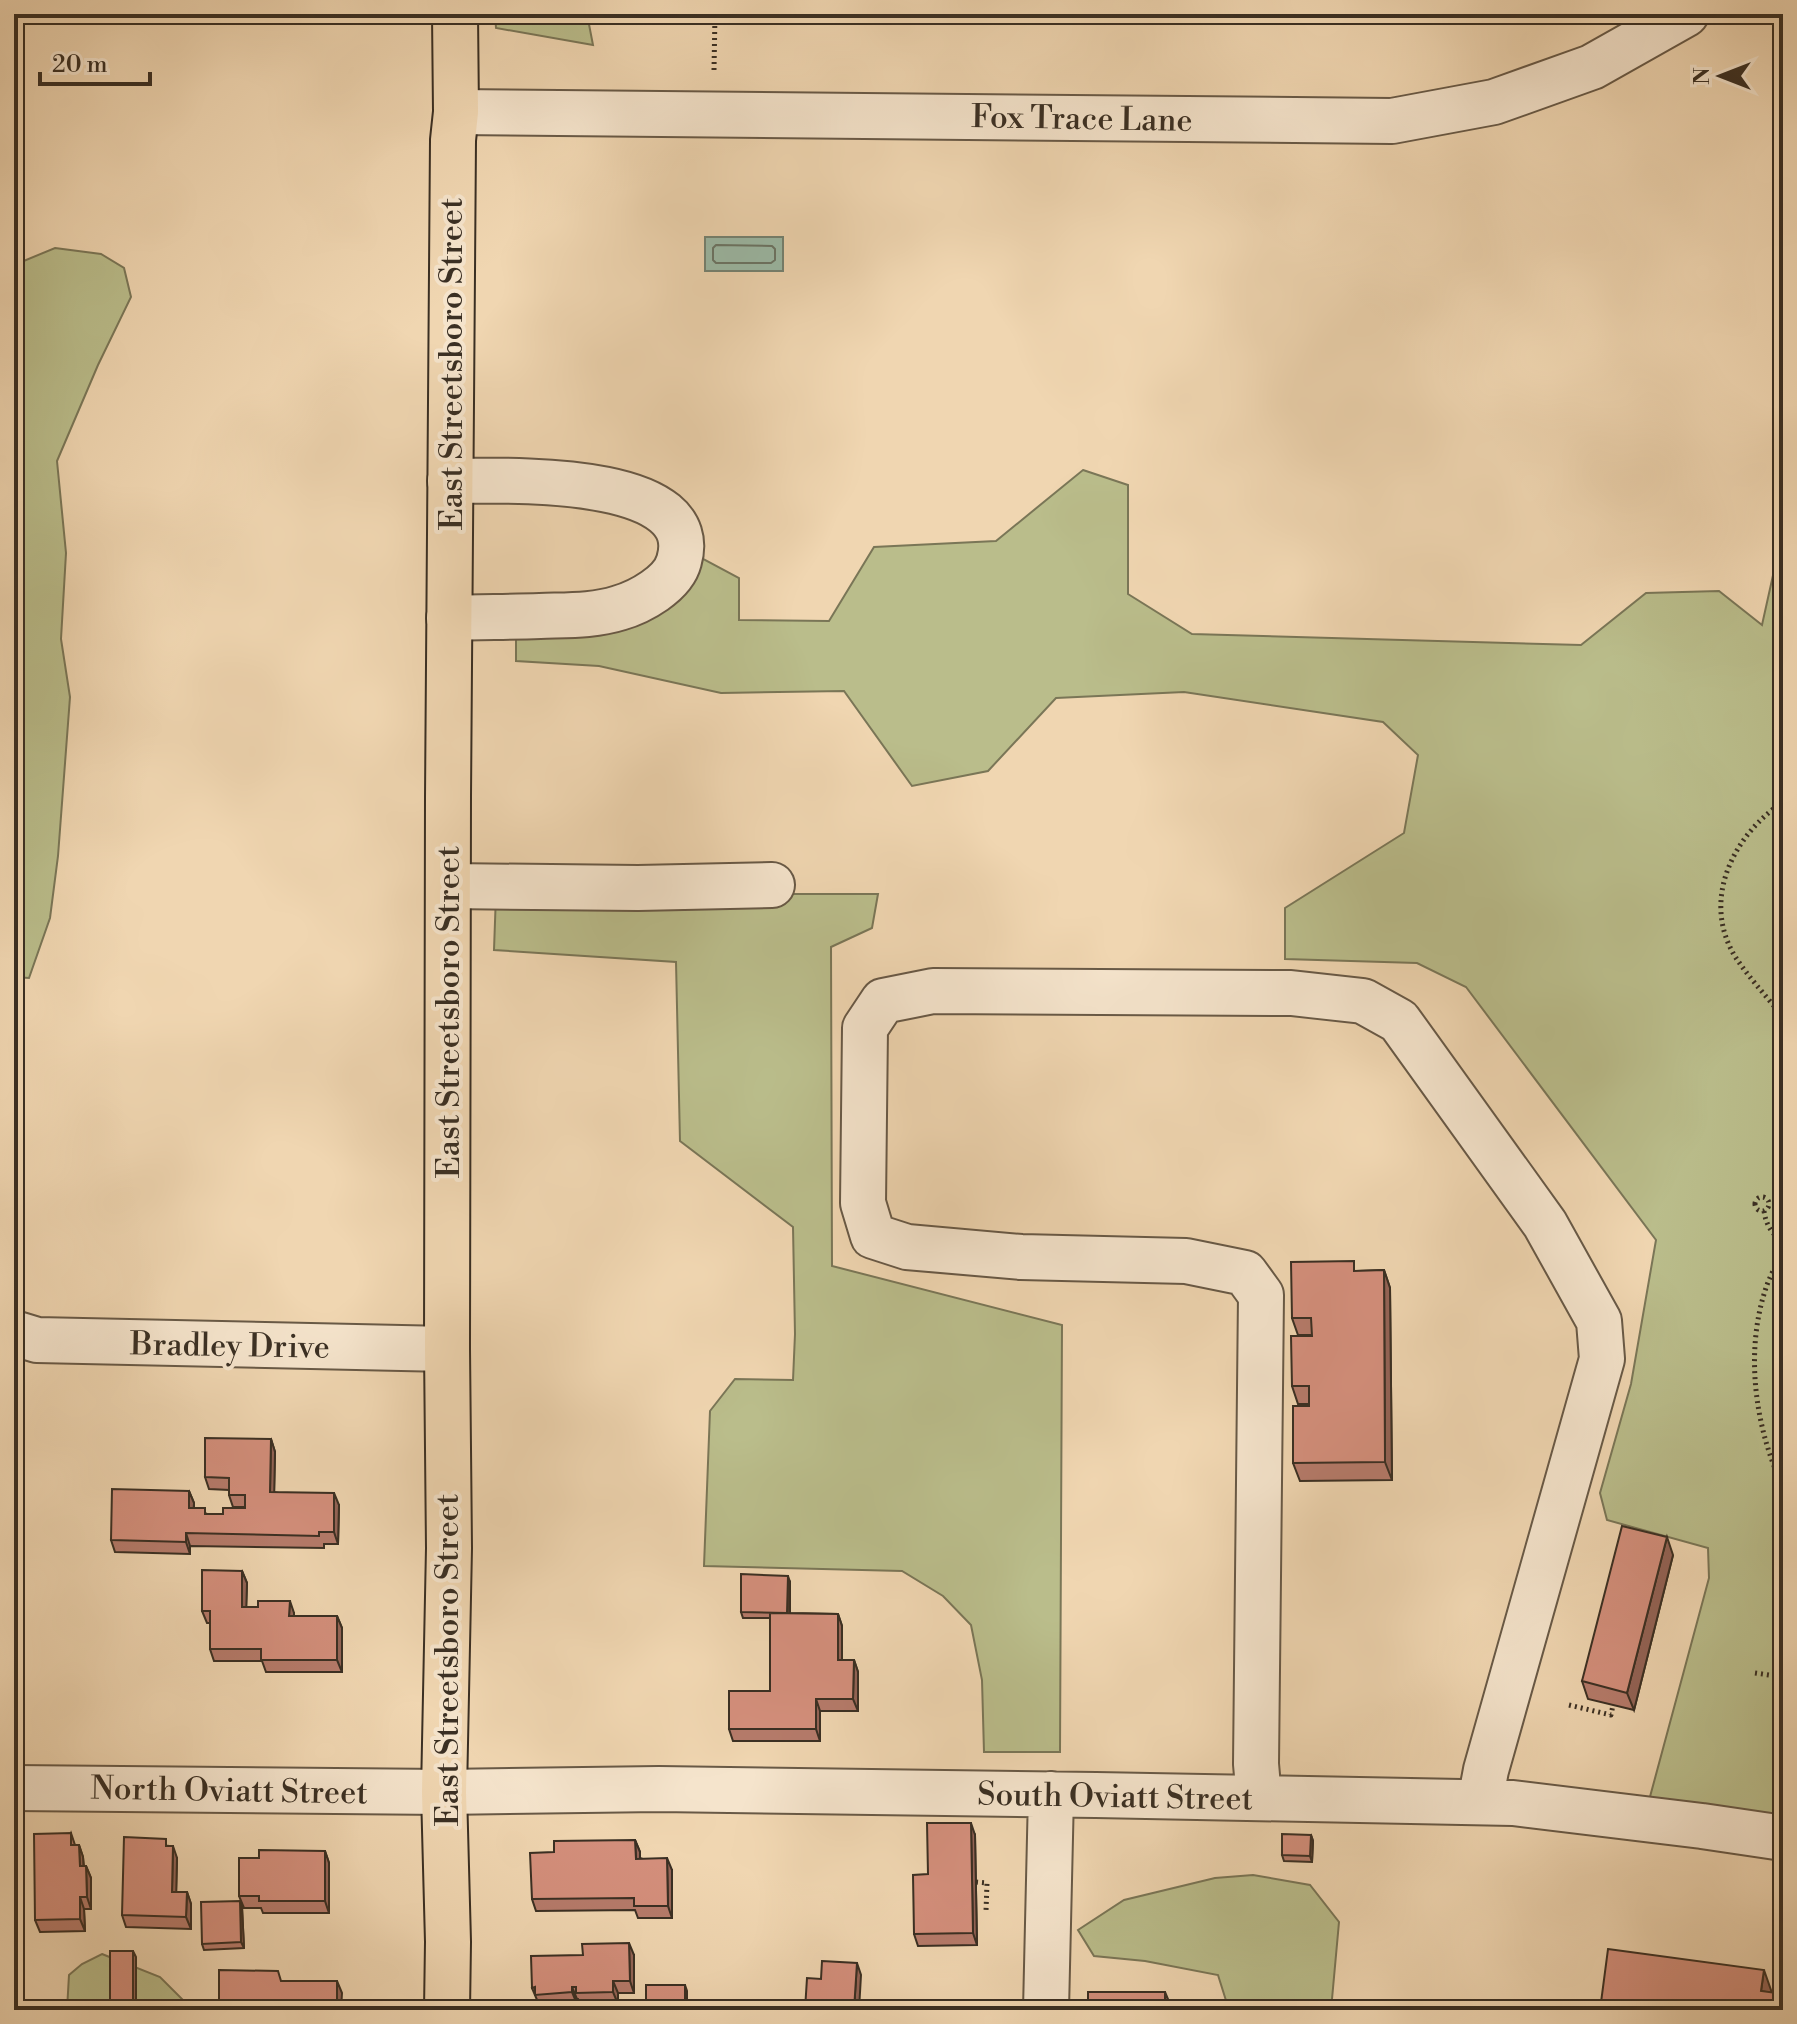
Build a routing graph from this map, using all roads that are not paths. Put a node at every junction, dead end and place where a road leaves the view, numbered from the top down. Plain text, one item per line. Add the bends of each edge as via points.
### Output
1 (455, 14) edge
2 (1686, 14) edge
3 (456, 112) junction
4 (450, 481) junction
5 (449, 618) junction
6 (772, 885) dead end
7 (449, 886) junction
8 (14, 1333) edge
9 (447, 1349) junction
10 (14, 1788) edge
11 (444, 1792) junction
12 (1051, 1794) junction
13 (1259, 1798) junction
14 (1480, 1802) junction
15 (1783, 1838) edge
16 (447, 2010) edge
17 (1046, 2010) edge

1 - 3 main road, East Streetsboro Street
2 - 3 street, Fox Trace Lane via 1592,67 1494,102 1392,121
3 - 4 main road, East Streetsboro Street
4 - 5 main road, East Streetsboro Street
4 - 5 street via 615,490 662,512 678,527 683,547 678,566 665,582 620,608 587,615
5 - 7 main road, East Streetsboro Street
6 - 7 street
7 - 9 main road, East Streetsboro Street
8 - 9 street, Bradley Drive via 37,1340
9 - 11 main road, East Streetsboro Street
10 - 11 street, North Oviatt Street
11 - 12 street, South Oviatt Street
11 - 16 main road, East Streetsboro Street
12 - 13 street, South Oviatt Street
12 - 17 street
13 - 14 street, South Oviatt Street
13 - 14 street via 1261,1295 1245,1273 1186,1261 1021,1257 907,1247 873,1236 863,1203 865,1028 883,1001 933,991 1291,993 1363,1001 1399,1021 1545,1224 1599,1321 1602,1359
14 - 15 street, South Oviatt Street

